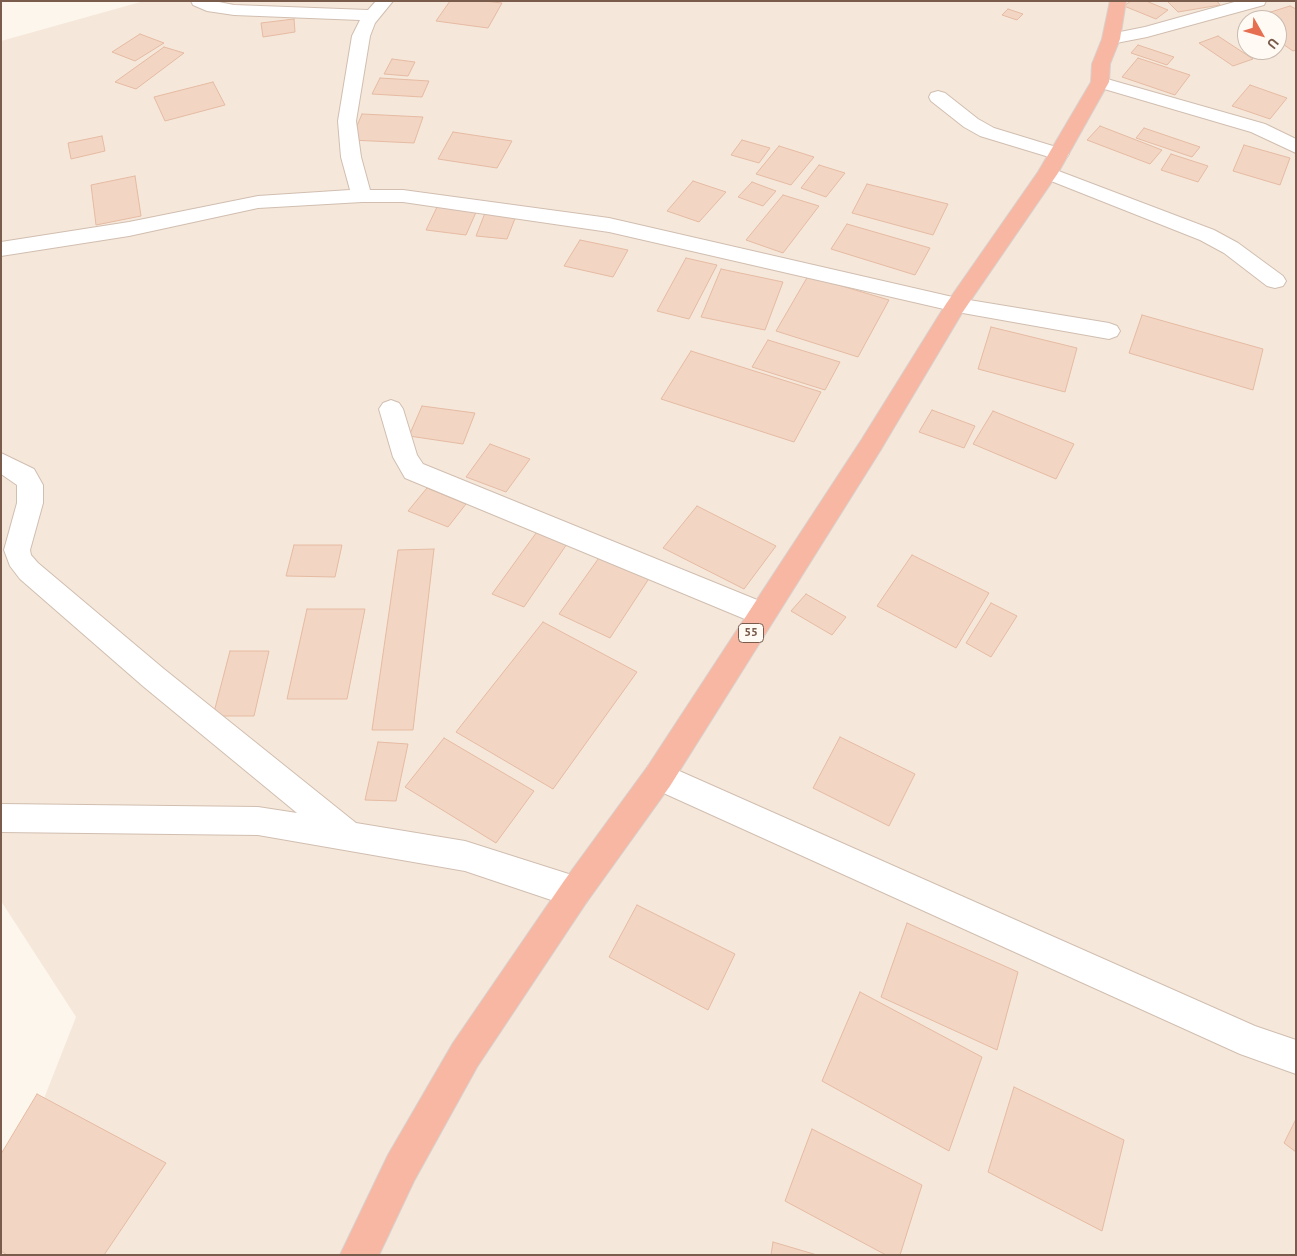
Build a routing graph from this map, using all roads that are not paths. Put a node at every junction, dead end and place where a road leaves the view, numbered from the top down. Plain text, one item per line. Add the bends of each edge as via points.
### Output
1 (200, 1) edge
2 (1118, 1) edge
3 (1258, 1) edge
4 (379, 8) edge
5 (1112, 38) junction
6 (1100, 82) junction
7 (938, 97) dead end
8 (1296, 148) edge
9 (1054, 164) junction
10 (362, 196) junction
11 (1, 249) edge
12 (1275, 281) dead end
13 (956, 305) junction
14 (1109, 331) dead end
15 (391, 409) dead end
16 (1, 462) edge
17 (762, 614) junction
18 (659, 776) junction
19 (1, 818) edge
20 (349, 837) junction
21 (575, 892) junction
22 (1296, 1057) edge
23 (359, 1255) edge

1 - 4 street via 234,10
2 - 5 highway, 55
3 - 5 street via 1147,32
4 - 10 street via 361,36 347,121 351,157
5 - 6 highway, 55 via 1101,64
6 - 8 street via 1258,128
6 - 9 highway, 55
7 - 9 street via 971,123
9 - 12 street via 1207,235 1231,248
9 - 13 highway, 55
10 - 11 street via 258,202 129,229
10 - 13 street via 403,196 610,225
13 - 14 street
13 - 17 highway, 55
15 - 17 street via 405,457 414,471
16 - 20 street via 25,476 30,485 30,504 17,550 18,559 29,571
17 - 18 highway, 55
18 - 21 highway, 55
18 - 22 street via 1252,1042
19 - 20 street via 258,821
20 - 21 street via 465,856
21 - 23 highway, 55 via 465,1055 401,1168

